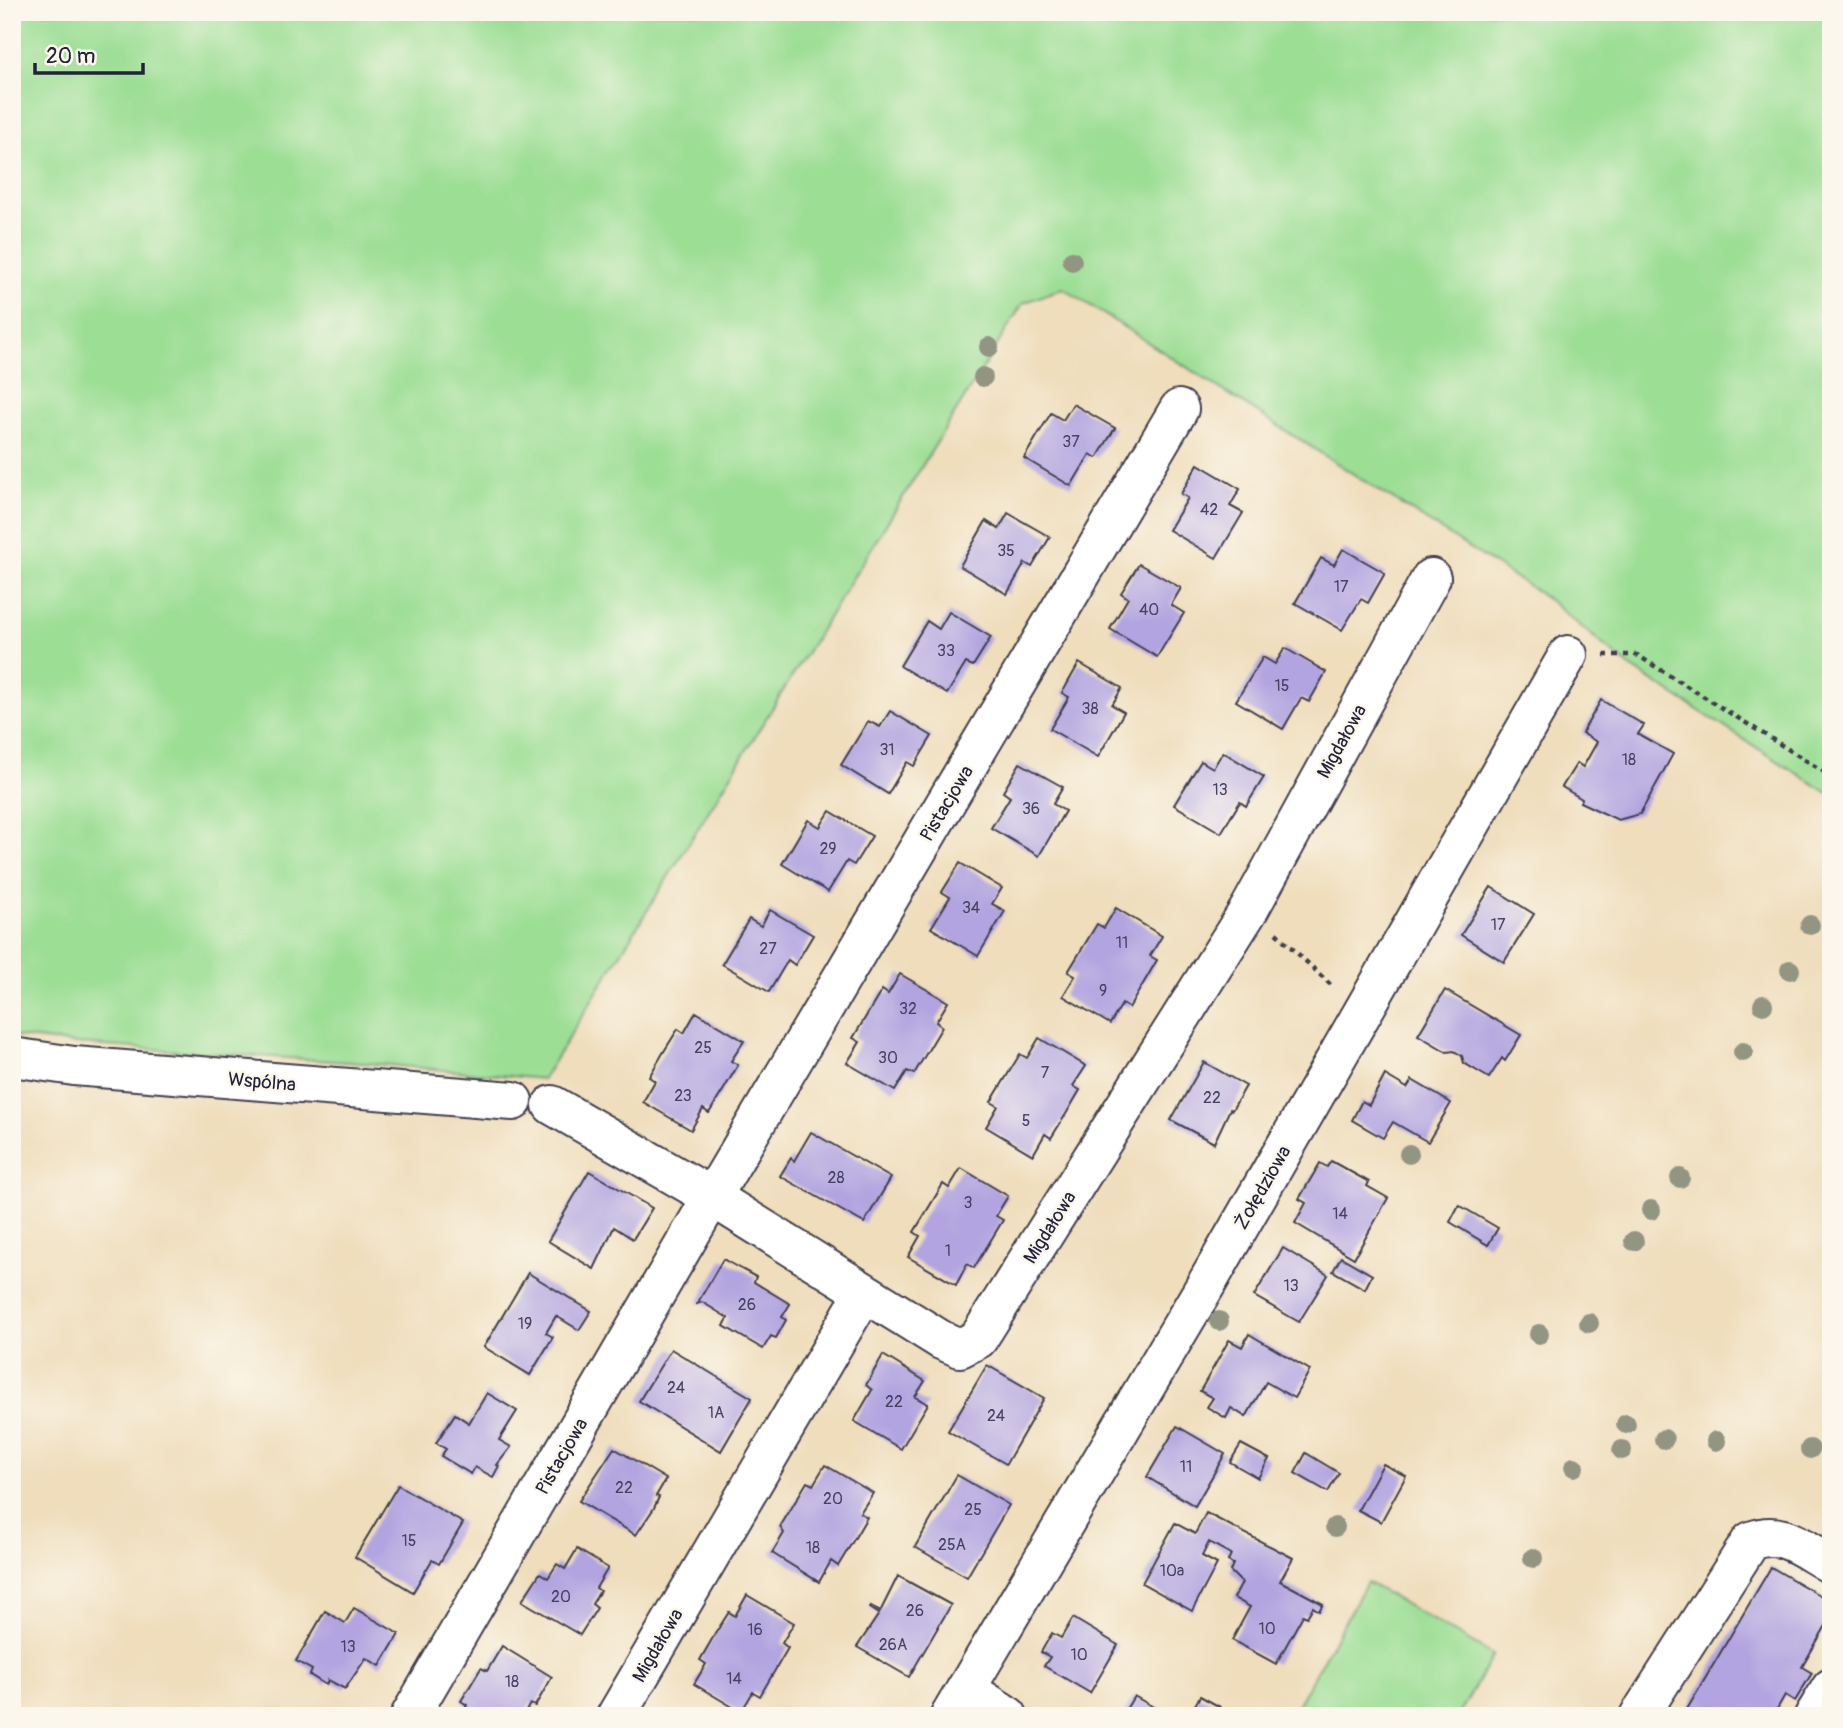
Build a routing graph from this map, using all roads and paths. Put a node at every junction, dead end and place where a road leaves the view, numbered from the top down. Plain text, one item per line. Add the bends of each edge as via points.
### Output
1 (1179, 409) dead end
2 (1431, 578) dead end
3 (1568, 655) joint
4 (1831, 776) edge
5 (1250, 908) junction
6 (1362, 1014) junction
7 (12, 1057) edge
8 (513, 1101) dead end
9 (552, 1105) dead end
10 (712, 1196) junction
11 (864, 1293) junction
12 (1831, 1564) edge
13 (1831, 1688) edge
14 (958, 1702) edge
15 (410, 1716) edge
16 (616, 1716) edge
17 (1008, 1716) edge
18 (1639, 1716) edge
19 (1814, 1716) edge

1 - 10 street, Pistacjowa
2 - 5 street, Migdałowa
3 - 4 path via 1637,655
3 - 6 street, Żołędziowa
5 - 6 path
5 - 11 street, Migdałowa via 978,1339 960,1348
6 - 14 street, Żołędziowa
7 - 8 street, Wspólna via 74,1066
9 - 10 street
10 - 11 street
10 - 15 street, Pistacjowa
11 - 16 street, Migdałowa
12 - 18 street via 1780,1537 1766,1534 1751,1541
13 - 19 street
14 - 17 street

